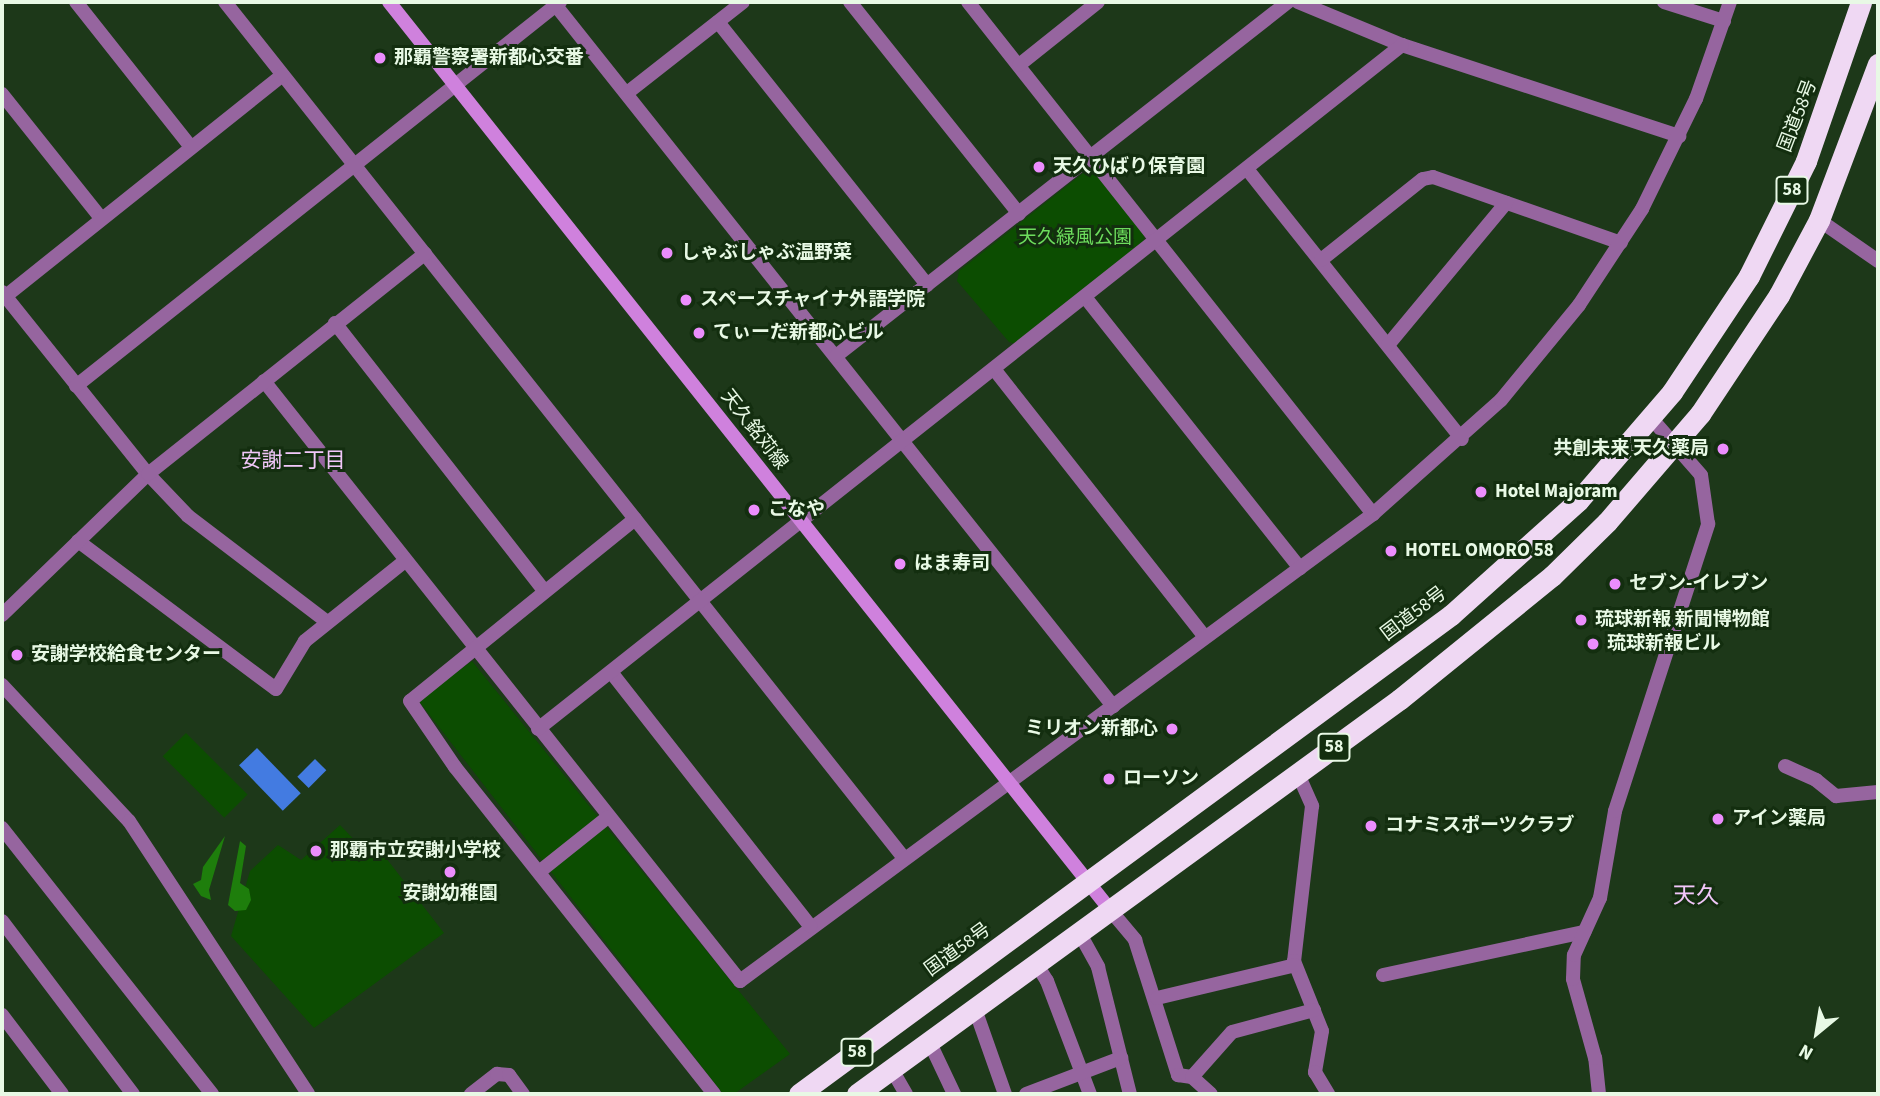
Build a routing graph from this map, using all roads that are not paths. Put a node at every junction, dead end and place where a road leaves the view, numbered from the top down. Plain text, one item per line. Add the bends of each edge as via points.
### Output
1 (76, 2) edge
2 (225, 2) edge
3 (389, 2) edge
4 (743, 2) edge
5 (850, 2) edge
6 (968, 2) edge
7 (1098, 2) edge
8 (1288, 2) edge
9 (1298, 2) edge
10 (1664, 2) edge
11 (1730, 2) edge
12 (1861, 2) edge
13 (556, 3) edge
14 (1724, 21) junction
15 (718, 22) junction
16 (1402, 44) junction
17 (1878, 64) edge
18 (1019, 65) junction
19 (283, 75) junction
20 (455, 84) junction
21 (627, 93) junction
22 (2, 94) edge
23 (1679, 136) junction
24 (191, 146) junction
25 (1089, 158) junction
26 (355, 164) junction
27 (1247, 169) junction
28 (1506, 203) junction
29 (1019, 214) junction
30 (101, 218) junction
31 (1819, 220) junction
32 (1156, 241) junction
33 (1621, 243) junction
34 (425, 254) junction
35 (1321, 260) junction
36 (1878, 261) edge
37 (927, 285) junction
38 (3, 296) edge
39 (1085, 297) junction
40 (335, 323) junction
41 (1388, 345) junction
42 (836, 356) junction
43 (995, 369) junction
44 (264, 381) junction
45 (76, 386) junction
46 (1652, 419) junction
47 (1462, 439) junction
48 (903, 442) junction
49 (1677, 444) junction
50 (148, 474) junction
51 (1373, 514) junction
52 (635, 519) junction
53 (802, 522) junction
54 (78, 541) junction
55 (405, 561) junction
56 (1300, 568) junction
57 (543, 589) junction
58 (702, 601) junction
59 (2, 615) edge
60 (327, 622) junction
61 (1205, 637) junction
62 (473, 647) junction
63 (611, 672) junction
64 (2, 685) edge
65 (1113, 706) junction
66 (538, 729) junction
67 (1786, 766) dead end
68 (1298, 774) junction
69 (1010, 782) junction
70 (1878, 792) edge
71 (608, 817) junction
72 (2, 828) edge
73 (904, 858) junction
74 (539, 872) junction
75 (1089, 883) junction
76 (1111, 911) junction
77 (2, 921) edge
78 (810, 926) junction
79 (1584, 932) junction
80 (1080, 934) junction
81 (1037, 965) junction
82 (1295, 965) junction
83 (1383, 975) dead end
84 (1157, 998) junction
85 (975, 1009) junction
86 (1314, 1010) junction
87 (2, 1015) edge
88 (929, 1041) junction
89 (1121, 1058) junction
90 (891, 1068) junction
91 (1083, 1072) junction
92 (1192, 1077) junction
93 (1046, 1091) edge
94 (62, 1094) edge
95 (133, 1094) edge
96 (212, 1094) edge
97 (308, 1094) edge
98 (471, 1094) edge
99 (523, 1094) edge
100 (714, 1094) edge
101 (791, 1094) edge
102 (800, 1094) edge
103 (857, 1094) edge
104 (906, 1094) edge
105 (954, 1094) edge
106 (1005, 1094) edge
107 (1026, 1094) edge
108 (1090, 1094) edge
109 (1130, 1094) edge
110 (1211, 1094) edge
111 (1328, 1094) edge
112 (1599, 1094) edge

1 - 24 street
2 - 19 street
3 - 20 street, 天久銘苅線
4 - 15 street
5 - 29 street
6 - 18 street
7 - 18 street
8 - 25 street
9 - 16 street
10 - 14 street
11 - 14 street
12 - 46 highway, 国道58号 / 58 via 1824,116 1769,239 1711,337
13 - 20 street
13 - 21 street
14 - 23 street
15 - 21 street
15 - 37 street
16 - 23 street
16 - 27 street
17 - 31 highway, 58
18 - 25 street
19 - 24 street
19 - 26 street
20 - 26 street
20 - 53 street, 天久銘苅線
21 - 42 street
22 - 30 street
23 - 33 street
24 - 30 street
25 - 29 street
25 - 32 street
26 - 34 street
26 - 45 street
27 - 32 street
27 - 35 street
28 - 33 street
28 - 35 street via 1433,177 1423,179
28 - 41 street
29 - 37 street
30 - 38 street
31 - 36 street
31 - 49 highway, 58 via 1741,357
32 - 39 street
32 - 51 street
33 - 47 street via 1543,353
34 - 40 street
34 - 52 street
35 - 41 street
37 - 42 street
38 - 45 street
39 - 43 street
39 - 56 street
40 - 44 street
40 - 57 street
41 - 47 street
42 - 48 street
43 - 48 street
43 - 61 street
44 - 50 street
44 - 55 street
45 - 50 street
46 - 49 street
46 - 75 highway, 国道58号 / 58 via 1577,501 1451,615
47 - 51 street
48 - 53 street
48 - 65 street
49 - 68 highway, 58 via 1552,576
49 - 79 street via 1701,475 1708,524 1633,751 1615,811 1609,865
50 - 54 street
50 - 60 street via 188,516
51 - 56 street
52 - 57 street
52 - 58 street
53 - 58 street
53 - 69 street, 天久銘苅線
54 - 59 street
54 - 60 street via 276,690 305,641
55 - 60 street
55 - 62 street
56 - 61 street
57 - 62 street
58 - 63 street
58 - 73 street
61 - 65 street
62 - 66 street
62 - 74 street via 410,701 455,767
63 - 66 street
63 - 78 street
64 - 97 street via 130,821
65 - 69 street
66 - 71 street
67 - 70 street via 1836,796
68 - 76 highway, 58
68 - 82 street via 1312,806
69 - 73 street
69 - 75 street, 天久銘苅線
71 - 74 street
71 - 78 street via 740,981
72 - 96 street
73 - 78 street
74 - 100 street
75 - 76 street, 天久銘苅線
75 - 102 highway, 国道58号 / 58
76 - 80 highway, 58
76 - 84 street via 1135,940
77 - 95 street
79 - 83 street
79 - 112 street via 1574,955 1573,979 1595,1058
80 - 81 highway, 58
80 - 89 street via 1098,967
81 - 85 highway, 58
81 - 91 street
82 - 84 street
82 - 86 street
84 - 92 street via 1178,1076
85 - 88 highway, 58
85 - 106 street
86 - 92 street via 1233,1032
86 - 111 street via 1322,1031 1315,1072
87 - 94 street
88 - 90 highway, 58
88 - 105 street
89 - 91 street
89 - 109 street
90 - 103 highway, 58
90 - 104 street
91 - 93 street
91 - 108 street
92 - 110 street
93 - 107 street
98 - 99 street via 497,1074 509,1075
101 - 102 street

